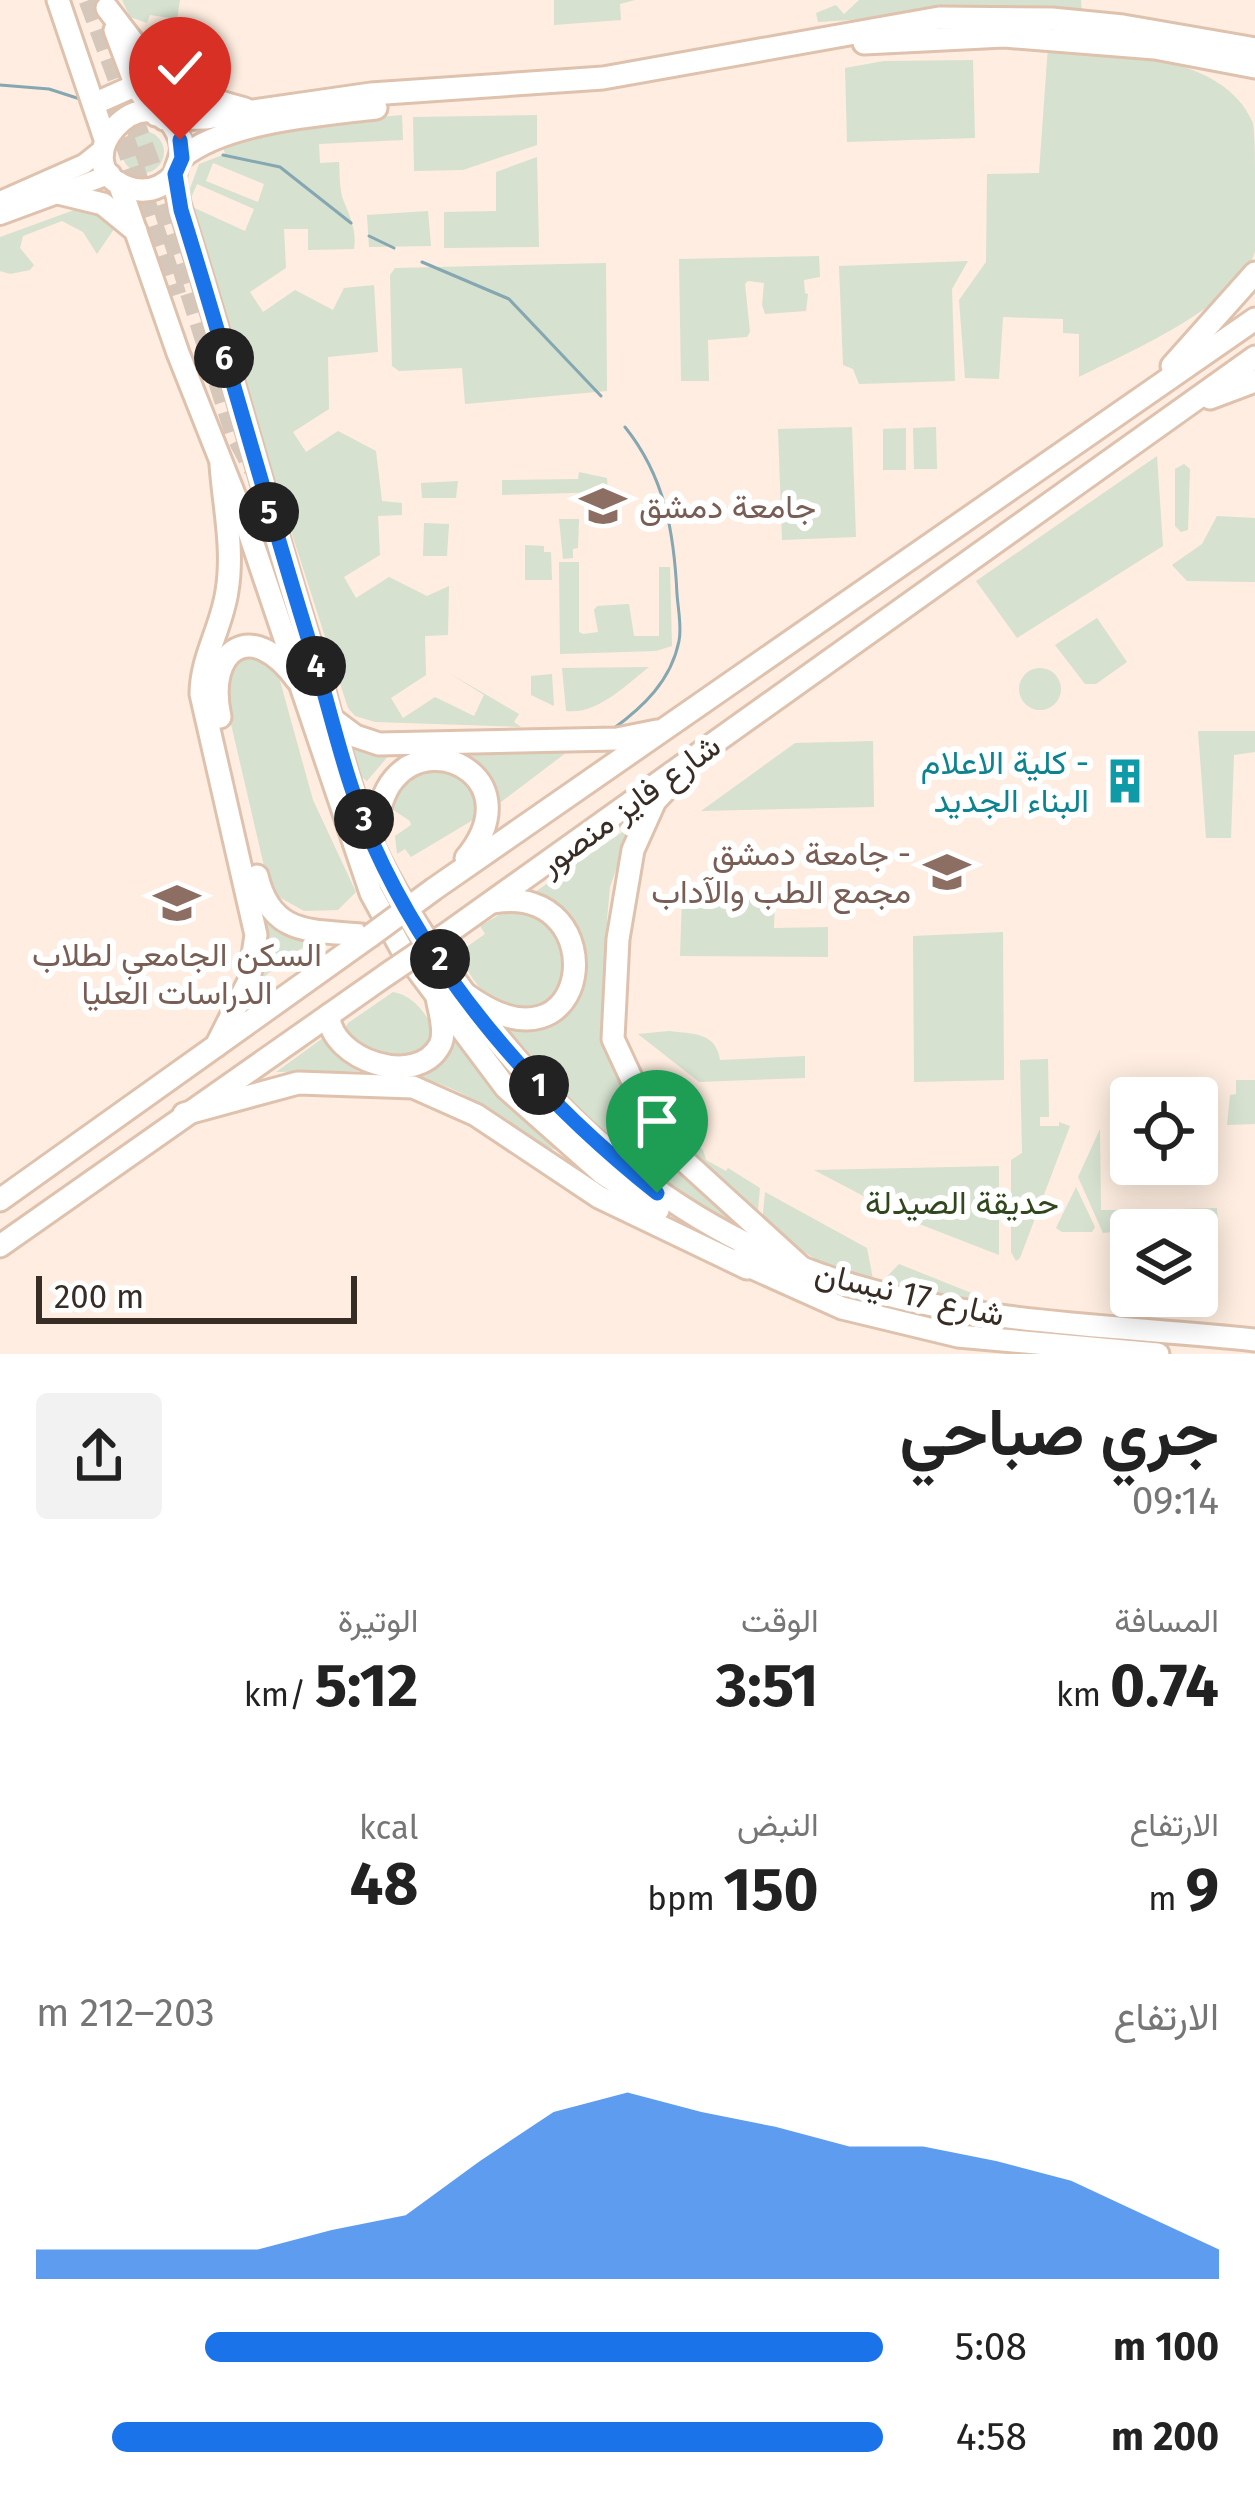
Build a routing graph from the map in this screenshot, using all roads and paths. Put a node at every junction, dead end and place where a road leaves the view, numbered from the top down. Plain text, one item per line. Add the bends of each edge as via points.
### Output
1 (58, 0) edge
2 (106, 4) edge
3 (1255, 49) edge
4 (1255, 68) edge
5 (159, 74) junction
6 (136, 86) junction
7 (96, 103) junction
8 (251, 111) junction
9 (160, 117) junction
10 (105, 144) junction
11 (178, 166) junction
12 (115, 178) junction
13 (58, 193) junction
14 (0, 201) edge
15 (0, 215) edge
16 (137, 232) junction
17 (1255, 273) edge
18 (1255, 319) edge
19 (1255, 357) edge
20 (1255, 381) edge
21 (1160, 382) junction
22 (1187, 406) junction
23 (221, 465) junction
24 (297, 680) junction
25 (331, 718) junction
26 (663, 730) junction
27 (699, 753) junction
28 (372, 842) junction
29 (434, 889) junction
30 (494, 902) junction
31 (370, 936) junction
32 (464, 993) junction
33 (437, 997) junction
34 (329, 1016) junction
35 (216, 1046) junction
36 (184, 1114) junction
37 (0, 1200) edge
38 (0, 1246) edge
39 (747, 1268) junction
40 (802, 1268) junction
41 (1255, 1340) edge
42 (1158, 1354) edge

1 - 7 main road
2 - 5 main road
2 - 6 main road
3 - 8 main road via 1124,26 939,18 603,78
4 - 11 main road via 1155,48 1004,36 872,41 586,93 326,114 222,136
5 - 6 main road
5 - 8 main road via 192,95
6 - 7 main road
6 - 9 main road
7 - 10 main road
8 - 9 main road
9 - 10 main road via 130,115
9 - 11 main road via 180,140
10 - 12 main road
10 - 14 main road via 84,164
11 - 12 main road via 153,189
11 - 25 main road, شارع 17 نيسان via 181,210
12 - 13 main road
12 - 16 main road
13 - 15 main road
13 - 16 main road via 103,204
16 - 23 main road
17 - 21 main road
18 - 21 main road, شارع فايز منصور
19 - 22 main road, شارع فايز منصور
20 - 22 main road
21 - 26 main road, شارع فايز منصور
22 - 27 main road, شارع فايز منصور
23 - 24 main road, شارع 17 نيسان
23 - 35 main road via 230,573 201,694 256,935 249,981
24 - 31 main road via 277,653 250,644 219,675 216,698 261,892 271,912 295,927
24 - 33 main road, شارع 17 نيسان via 371,892
25 - 26 main road via 379,744 617,739
25 - 28 main road, شارع 17 نيسان
26 - 29 main road, شارع فايز منصور
27 - 30 main road, شارع فايز منصور
27 - 40 main road via 655,801 633,850 613,1039 649,1116 680,1157
28 - 29 main road via 387,790 405,768 448,760 466,769 485,792 488,822
28 - 32 main road, شارع 17 نيسان
29 - 31 main road, شارع فايز منصور, bridge
30 - 32 main road via 538,905 557,921 575,952 574,984 561,1007 531,1019 489,1012
30 - 34 main road, شارع فايز منصور, bridge
31 - 35 main road, شارع فايز منصور
32 - 40 main road, شارع 17 نيسان via 592,1142 657,1193
33 - 34 main road via 440,1045 409,1065 361,1059 329,1028
33 - 39 main road, شارع 17 نيسان via 506,1088 602,1173
34 - 36 main road, شارع فايز منصور
35 - 37 main road, شارع فايز منصور
36 - 38 main road, شارع فايز منصور
36 - 39 main road via 298,1083 413,1088 476,1115 599,1198
39 - 42 main road, شارع 17 نيسان via 842,1309 958,1336
40 - 41 main road, شارع 17 نيسان via 997,1317

